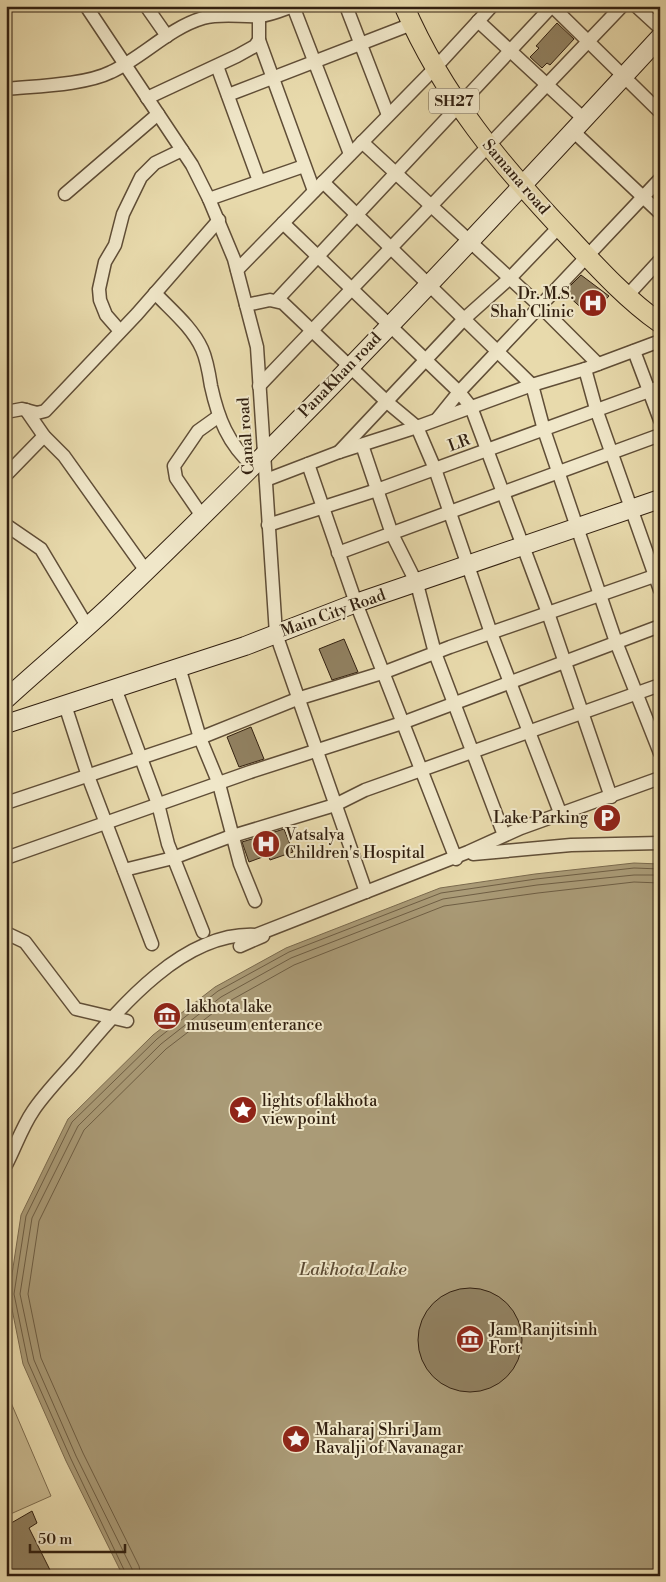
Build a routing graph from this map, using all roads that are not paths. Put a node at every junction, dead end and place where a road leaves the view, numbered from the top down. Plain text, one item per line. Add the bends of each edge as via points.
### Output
1 (86, 6) edge
2 (146, 6) edge
3 (293, 6) edge
4 (346, 6) edge
5 (404, 6) edge
6 (492, 6) edge
7 (552, 6) edge
8 (622, 6) edge
9 (636, 6) edge
10 (233, 11) edge
11 (259, 16) junction
12 (478, 21) junction
13 (412, 24) junction
14 (660, 28) edge
15 (167, 36) junction
16 (660, 37) edge
17 (259, 40) junction
18 (588, 42) junction
19 (361, 43) junction
20 (509, 51) junction
21 (314, 61) junction
22 (125, 64) junction
23 (217, 66) junction
24 (435, 68) junction
25 (624, 76) junction
26 (272, 77) junction
27 (546, 85) junction
28 (6, 89) edge
29 (228, 95) junction
30 (147, 98) junction
31 (459, 108) junction
32 (660, 112) edge
33 (158, 114) junction
34 (388, 115) junction
35 (579, 125) junction
36 (362, 142) junction
37 (487, 146) junction
38 (182, 150) junction
39 (350, 154) junction
40 (304, 166) junction
41 (396, 173) junction
42 (660, 178) edge
43 (259, 181) junction
44 (323, 182) junction
45 (520, 185) junction
46 (314, 191) junction
47 (65, 194) dead end
48 (643, 197) junction
49 (209, 199) junction
50 (430, 206) junction
51 (660, 213) edge
52 (357, 214) junction
53 (219, 220) junction
54 (283, 223) junction
55 (560, 227) junction
56 (470, 240) junction
57 (391, 248) junction
58 (318, 255) junction
59 (586, 256) junction
60 (660, 260) edge
61 (237, 270) junction
62 (510, 278) junction
63 (428, 284) junction
64 (352, 289) junction
65 (155, 293) junction
66 (627, 296) junction
67 (277, 300) junction
68 (246, 305) junction
69 (541, 306) junction
70 (464, 319) junction
71 (660, 323) edge
72 (389, 324) junction
73 (311, 330) junction
74 (120, 331) junction
75 (660, 341) edge
76 (498, 351) junction
77 (634, 351) junction
78 (425, 361) junction
79 (598, 364) junction
80 (350, 366) junction
81 (585, 369) junction
82 (532, 385) junction
83 (259, 386) junction
84 (654, 389) edge
85 (459, 392) junction
86 (387, 402) junction
87 (471, 407) junction
88 (596, 409) junction
89 (26, 410) junction
90 (6, 412) edge
91 (218, 416) junction
92 (438, 418) junction
93 (660, 420) edge
94 (417, 427) junction
95 (544, 430) junction
96 (660, 435) edge
97 (44, 436) junction
98 (362, 445) junction
99 (487, 450) junction
100 (339, 452) junction
101 (611, 453) junction
102 (259, 460) junction
103 (308, 464) junction
104 (435, 469) junction
105 (559, 472) junction
106 (6, 475) edge
107 (266, 480) junction
108 (377, 490) junction
109 (503, 492) junction
110 (660, 500) edge
111 (322, 507) junction
112 (630, 510) junction
113 (449, 512) junction
114 (202, 516) junction
115 (268, 525) junction
116 (6, 526) edge
117 (578, 528) junction
118 (392, 534) junction
119 (523, 547) junction
120 (338, 552) junction
121 (467, 566) junction
122 (146, 571) junction
123 (657, 575) edge
124 (417, 584) junction
125 (660, 590) edge
126 (602, 595) junction
127 (356, 603) junction
128 (548, 613) junction
129 (87, 626) junction
130 (660, 626) edge
131 (276, 634) junction
132 (491, 634) junction
133 (616, 642) junction
134 (435, 653) junction
135 (565, 662) junction
136 (179, 668) junction
137 (385, 672) junction
138 (509, 682) junction
139 (660, 684) edge
140 (115, 688) junction
141 (635, 694) junction
142 (6, 699) edge
143 (297, 699) junction
144 (455, 703) junction
145 (65, 705) junction
146 (583, 712) junction
147 (402, 723) junction
148 (6, 724) edge
149 (528, 732) junction
150 (200, 738) junction
151 (315, 750) junction
152 (472, 752) junction
153 (660, 753) edge
154 (140, 757) junction
155 (421, 770) junction
156 (88, 776) junction
157 (660, 778) edge
158 (219, 784) junction
159 (611, 796) junction
160 (6, 803) edge
161 (158, 804) junction
162 (335, 805) junction
163 (561, 815) junction
164 (106, 822) junction
165 (504, 835) junction
166 (233, 836) junction
167 (660, 843) edge
168 (6, 858) edge
169 (173, 858) junction
170 (456, 858) junction
171 (124, 870) junction
172 (366, 892) junction
173 (255, 901) dead end
174 (203, 932) dead end
175 (6, 933) edge
176 (152, 944) dead end
177 (240, 946) dead end
178 (112, 1018) junction
179 (127, 1021) dead end
180 (6, 1165) edge

1 - 22 street, Canal road
2 - 15 street
3 - 11 street
3 - 21 street
4 - 19 street
5 - 13 main road, Samana road / SH27
6 - 12 street
7 - 18 street
7 - 20 street
8 - 18 street
9 - 14 street
10 - 11 street
10 - 15 street via 201,19
11 - 17 street
12 - 20 street
12 - 24 street
13 - 19 street
13 - 24 main road, Samana road / SH27
15 - 22 street
16 - 25 street, PanaKhan road
17 - 23 street via 246,52
17 - 26 street
18 - 25 street
18 - 27 street
19 - 21 street
19 - 34 street
20 - 27 street
20 - 31 street
21 - 26 street
21 - 39 street
22 - 28 street via 97,78
22 - 30 street, Canal road
23 - 29 street
23 - 30 street
24 - 31 main road, Samana road / SH27
24 - 34 street
25 - 32 street
25 - 35 street, PanaKhan road
26 - 29 street
26 - 40 street
27 - 35 street
27 - 37 street
29 - 43 street
30 - 33 street, Canal road
31 - 37 main road, Samana road / SH27
31 - 41 street
33 - 38 street, Canal road
33 - 47 street
34 - 36 street
35 - 45 street, PanaKhan road
35 - 48 street
36 - 39 street
36 - 41 street
37 - 45 main road, Samana road / SH27
37 - 50 street
38 - 49 street, Canal road
38 - 74 street via 155,163 141,177 123,214 115,245 105,262 100,300 106,315
39 - 44 street
40 - 43 street
40 - 46 street
41 - 50 street
41 - 52 street
42 - 48 street
43 - 49 street
44 - 46 street
44 - 52 street
45 - 55 main road, Samana road / SH27
45 - 56 street, PanaKhan road
46 - 54 street
48 - 51 street
48 - 59 street
49 - 53 street, Canal road
50 - 56 street
50 - 57 street
52 - 57 street
52 - 58 street
53 - 61 street, Canal road
53 - 65 street
54 - 58 street
54 - 61 street
55 - 59 main road, Samana road / SH27
55 - 62 street
56 - 62 street
56 - 63 street, PanaKhan road
57 - 63 street
57 - 64 street
58 - 64 street
58 - 67 street
59 - 66 main road, Samana road / SH27
59 - 69 street
60 - 66 street
61 - 68 street, Canal road
62 - 69 street
62 - 70 street
63 - 70 street
63 - 72 street, PanaKhan road
64 - 72 street
64 - 73 street
65 - 74 street
65 - 91 street via 190,330 202,348
66 - 71 main road, Samana road / SH27
67 - 68 street
67 - 73 street
68 - 83 street, Canal road via 257,347
69 - 76 street
69 - 79 street
70 - 76 street
70 - 78 street
72 - 78 street
72 - 80 street, PanaKhan road
73 - 80 street
73 - 83 street
74 - 89 street via 45,411
75 - 77 street
76 - 82 street
76 - 85 street
77 - 79 street
77 - 84 street
78 - 85 street
78 - 86 street
79 - 81 street
80 - 86 street
80 - 102 street, PanaKhan road
81 - 82 street
81 - 88 street
82 - 87 street
82 - 95 street
83 - 102 street, Canal road
84 - 88 street, LR
84 - 93 street
85 - 87 street
85 - 92 street
86 - 94 street
86 - 100 street
87 - 92 street
87 - 99 street
88 - 95 street, LR
88 - 101 street
89 - 90 street
89 - 97 street
91 - 102 street via 233,445
91 - 114 street via 198,431 174,466 180,485
92 - 94 street
94 - 98 street
94 - 104 street
95 - 99 street, LR
95 - 105 street
96 - 101 street
97 - 106 street
97 - 122 street via 64,456
98 - 100 street
98 - 108 street
99 - 104 street, LR
99 - 109 street
100 - 103 street
101 - 105 street
101 - 112 street
102 - 107 street, Canal road
102 - 114 street, PanaKhan road
103 - 107 street
103 - 111 street
104 - 108 street, LR
104 - 113 street
105 - 109 street
105 - 117 street
107 - 115 street, Canal road
108 - 111 street, LR
108 - 118 street
109 - 113 street
109 - 119 street
110 - 112 street, Main City Road
111 - 115 street, LR
111 - 120 street
112 - 117 street, Main City Road
112 - 123 street
113 - 118 street
113 - 121 street
114 - 122 street, PanaKhan road
115 - 131 street, Canal road
116 - 129 street via 42,549
117 - 119 street, Main City Road
117 - 126 street
118 - 120 street
118 - 124 street
119 - 121 street, Main City Road
119 - 128 street
120 - 127 street
121 - 124 street, Main City Road
121 - 132 street
122 - 129 street, PanaKhan road
123 - 125 street
123 - 126 street
124 - 127 street, Main City Road
124 - 134 street
126 - 128 street
126 - 133 street
127 - 131 street, Main City Road
127 - 137 street
128 - 132 street
128 - 135 street
129 - 142 street, PanaKhan road
130 - 133 street
131 - 136 street, Main City Road
131 - 143 street, Canal road
132 - 134 street
132 - 138 street
133 - 135 street
133 - 141 street
134 - 137 street
134 - 144 street
135 - 138 street
135 - 146 street
136 - 140 street, Main City Road
136 - 150 street
137 - 143 street
137 - 147 street
138 - 144 street
138 - 149 street
139 - 141 street
140 - 145 street, Main City Road
140 - 154 street
141 - 146 street
141 - 153 street
143 - 150 street
143 - 151 street, Canal road
144 - 147 street
144 - 152 street
145 - 148 street, Main City Road
145 - 156 street
146 - 149 street
146 - 159 street
147 - 151 street
147 - 155 street
149 - 152 street
149 - 163 street
150 - 154 street
150 - 158 street
151 - 158 street
151 - 162 street, Canal road
152 - 155 street
152 - 165 street
154 - 156 street
154 - 161 street
155 - 162 street via 365,790
155 - 170 street
156 - 160 street
156 - 164 street
157 - 159 street
158 - 161 street
158 - 166 street
159 - 163 street
161 - 164 street
161 - 169 street
162 - 166 street
162 - 172 street, Canal road
163 - 165 street
164 - 168 street
164 - 171 street
165 - 170 street
166 - 169 street
166 - 173 street
167 - 170 street via 571,845
169 - 171 street
169 - 174 street
170 - 172 street
171 - 176 street
172 - 177 street
172 - 178 street via 256,935 242,934 192,950 139,990
175 - 178 street via 25,942 76,1009
178 - 179 street
178 - 180 street via 33,1111

